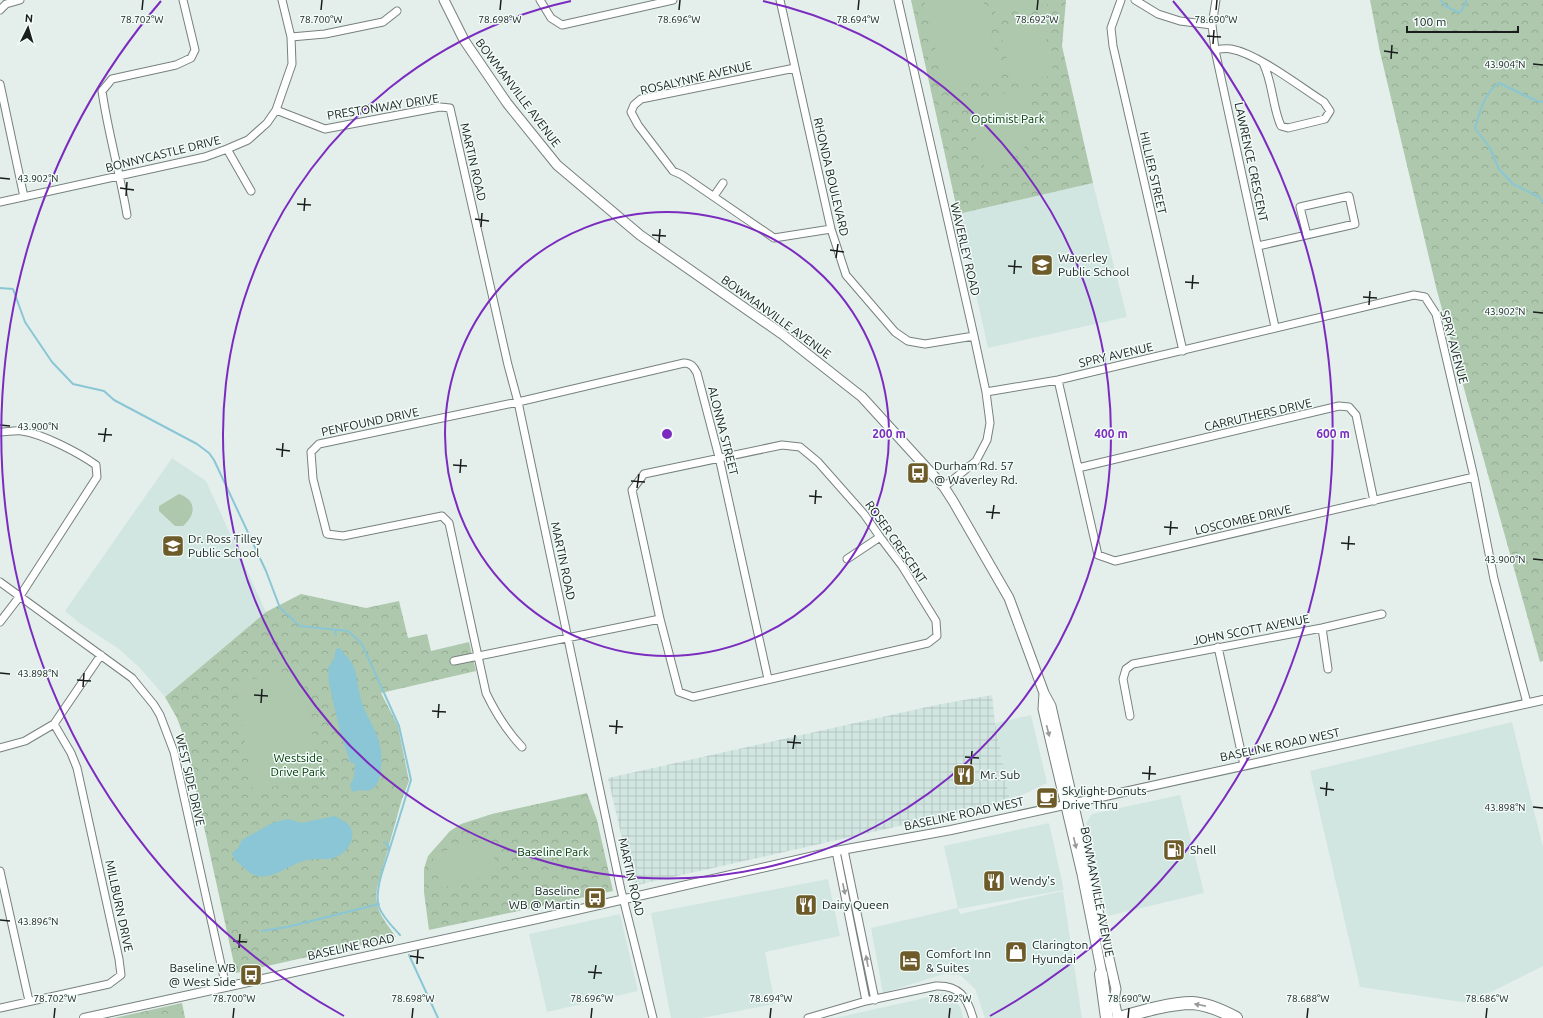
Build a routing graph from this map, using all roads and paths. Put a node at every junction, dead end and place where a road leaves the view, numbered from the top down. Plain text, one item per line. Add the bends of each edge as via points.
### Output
1 (20, 0) edge
2 (183, 0) edge
3 (282, 0) edge
4 (444, 0) edge
5 (540, 0) edge
6 (673, 0) edge
7 (780, 0) edge
8 (898, 0) edge
9 (1120, 0) edge
10 (1135, 0) edge
11 (1216, 0) edge
12 (0, 10) edge
13 (397, 11) dead end
14 (1212, 25) junction
15 (291, 37) junction
16 (1215, 50) junction
17 (1263, 63) junction
18 (795, 68) junction
19 (0, 84) edge
20 (450, 108) joint
21 (276, 110) junction
22 (227, 150) junction
23 (120, 176) junction
24 (723, 183) dead end
25 (250, 191) dead end
26 (714, 196) junction
27 (24, 197) junction
28 (0, 202) edge
29 (127, 215) dead end
30 (831, 229) junction
31 (1307, 235) junction
32 (1258, 246) junction
33 (1275, 327) junction
34 (974, 336) junction
35 (1183, 351) junction
36 (1058, 380) junction
37 (986, 392) junction
38 (518, 402) junction
39 (0, 432) edge
40 (719, 458) junction
41 (1078, 468) junction
42 (1474, 477) junction
43 (944, 487) junction
44 (1374, 501) junction
45 (880, 537) junction
46 (847, 559) dead end
47 (0, 582) edge
48 (20, 596) junction
49 (1382, 614) dead end
50 (660, 619) junction
51 (0, 622) edge
52 (1322, 628) junction
53 (568, 637) junction
54 (1218, 647) junction
55 (101, 655) junction
56 (478, 656) junction
57 (454, 662) dead end
58 (1328, 669) dead end
59 (768, 679) junction
60 (1543, 700) edge
61 (1527, 703) junction
62 (1130, 716) dead end
63 (54, 724) junction
64 (522, 747) dead end
65 (0, 748) edge
66 (1244, 765) junction
67 (1070, 804) junction
68 (844, 850) junction
69 (836, 851) junction
70 (0, 871) edge
71 (624, 900) junction
72 (1101, 974) junction
73 (226, 987) junction
74 (875, 1000) junction
75 (1114, 1000) junction
76 (30, 1001) junction
77 (866, 1001) junction
78 (0, 1008) edge
79 (84, 1018) edge
80 (653, 1018) edge
81 (808, 1018) edge
82 (973, 1018) edge
83 (1107, 1018) edge
84 (1118, 1018) edge
85 (1236, 1018) edge

1 - 12 street via 6,4
2 - 23 street via 195,50 191,58 176,65 112,79 102,91
3 - 15 street, BONNYCASTLE DRIVE
4 - 43 main road, BOWMANVILLE AVENUE via 464,40 507,103 557,165 640,235 782,334 862,397
5 - 6 street via 551,18 562,25
7 - 18 street, RHONDA BOULEVARD
8 - 34 street, WAVERLEY ROAD
9 - 35 street, HILLIER STREET via 1111,28 1113,46
10 - 14 street via 1158,14 1180,21
11 - 14 street, LAWRENCE CRESCENT
13 - 15 street via 383,22 326,34
14 - 16 street, LAWRENCE CRESCENT
15 - 21 street, BONNYCASTLE DRIVE via 292,64
16 - 17 street via 1230,49 1248,54
16 - 32 street, LAWRENCE CRESCENT
17 - 17 street via 1268,73 1281,126 1288,128 1325,119 1330,110 1324,102
18 - 26 street, ROSALYNNE AVENUE via 641,99 634,105 631,112 638,125 673,171
18 - 30 street, RHONDA BOULEVARD
19 - 27 street
20 - 21 street, PRESTONWAY DRIVE via 440,107 325,129
20 - 38 street, MARTIN ROAD
21 - 22 street, BONNYCASTLE DRIVE via 267,123 248,140
22 - 23 street, BONNYCASTLE DRIVE
22 - 25 street
23 - 27 street, BONNYCASTLE DRIVE
23 - 29 street
24 - 26 street
26 - 30 street, ROSALYNNE AVENUE via 774,238
27 - 28 street, BONNYCASTLE DRIVE
30 - 34 street, RHONDA BOULEVARD via 846,275 895,332 908,341 925,344
31 - 31 street via 1355,224 1349,196 1300,207
31 - 32 street
32 - 33 street, LAWRENCE CRESCENT
33 - 35 street, SPRY AVENUE
33 - 42 street, SPRY AVENUE via 1414,295 1425,297 1436,314
34 - 37 street, WAVERLEY ROAD
35 - 36 street, SPRY AVENUE
36 - 37 street, SPRY AVENUE
36 - 41 street, LOSCOMBE DRIVE
37 - 43 street, WAVERLEY ROAD via 990,423 987,440 976,461
38 - 40 street, ALONNA STREET via 689,363 697,373
38 - 53 street, MARTIN ROAD
38 - 56 street, PENFOUND DRIVE via 319,444 311,452 313,479 327,534 343,536 442,516 449,523
39 - 48 street via 21,431 36,435 83,456 96,465 96,477
40 - 45 street, ROSER CRESCENT via 782,445 800,447 818,462 864,514
40 - 50 street, ROSER CRESCENT via 644,474 632,490
40 - 59 street, ALONNA STREET
41 - 44 street, LOSCOMBE DRIVE via 1098,555 1115,561
41 - 44 street, CARRUTHERS DRIVE via 1339,406 1349,407 1356,415
42 - 44 street, LOSCOMBE DRIVE
42 - 61 street, SPRY AVENUE via 1494,579
43 - 67 main road, BOWMANVILLE AVENUE via 1009,598 1044,693 1043,709
45 - 46 street
45 - 59 street, ROSER CRESCENT via 902,566 936,621 937,636 928,643
47 - 48 street, WEST SIDE DRIVE
48 - 51 street
48 - 55 street, WEST SIDE DRIVE
49 - 52 street, JOHN SCOTT AVENUE
50 - 53 street
50 - 59 street, ROSER CRESCENT via 679,692 693,696
52 - 54 street, JOHN SCOTT AVENUE
52 - 58 street
53 - 56 street
53 - 71 street, MARTIN ROAD
54 - 62 street, JOHN SCOTT AVENUE via 1133,664 1126,669 1123,679
54 - 66 street
55 - 63 street
55 - 73 street, WEST SIDE DRIVE via 132,678 154,705 166,728 174,752
56 - 57 street
56 - 64 street via 486,693 495,712
60 - 61 street, BASELINE ROAD WEST
61 - 66 street, BASELINE ROAD WEST
63 - 65 street via 25,741
63 - 76 street, MILLBURN DRIVE via 77,768 121,975 109,984
66 - 67 street, BASELINE ROAD WEST
67 - 68 street, BASELINE ROAD WEST
67 -> 72 main road, BOWMANVILLE AVENUE
67 - 75 main road, BOWMANVILLE AVENUE via 1116,989
68 - 69 street, BASELINE ROAD WEST
74 -> 68 street
69 - 71 street, BASELINE ROAD WEST
69 -> 77 street
70 - 76 street
71 - 73 street, BASELINE ROAD
71 - 80 street, MARTIN ROAD
72 - 75 main road, BOWMANVILLE AVENUE via 1107,992
72 - 83 highway
73 - 79 street, BASELINE ROAD
74 - 77 street
74 - 82 street via 946,986 954,988 969,1003
75 - 84 main road, BOWMANVILLE AVENUE
76 - 78 street, MILLBURN DRIVE
77 - 81 street
85 -> 84 highway via 1215,1008 1192,1003

